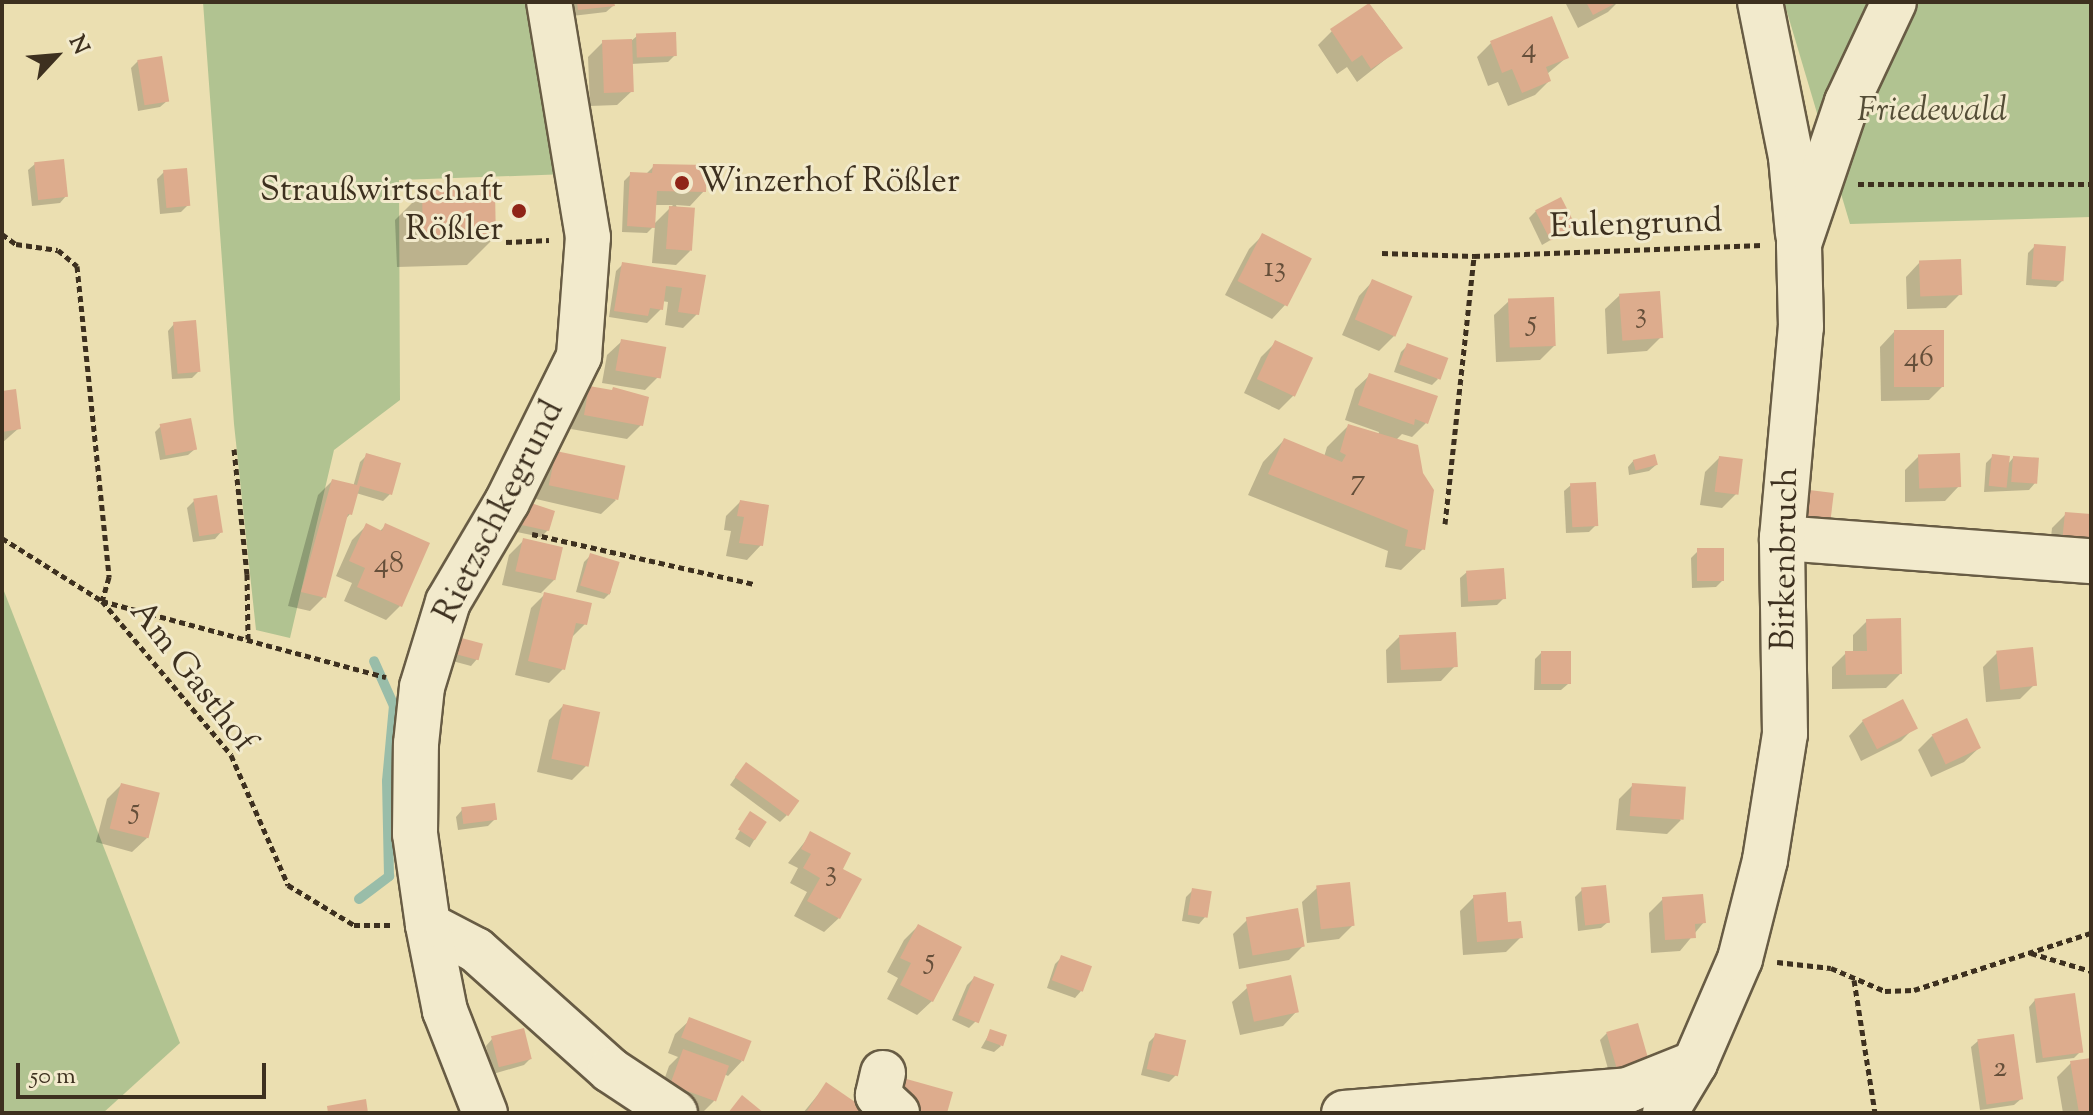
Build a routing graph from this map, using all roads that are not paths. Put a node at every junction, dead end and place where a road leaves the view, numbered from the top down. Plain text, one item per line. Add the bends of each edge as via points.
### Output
1 (549, 2) edge
2 (1760, 2) edge
3 (1894, 2) edge
4 (1799, 244) junction
5 (1782, 538) junction
6 (2091, 561) edge
7 (428, 925) junction
8 (1695, 1063) junction
9 (485, 1113) edge
10 (675, 1113) edge
11 (1344, 1113) edge
12 (1665, 1113) edge

1 - 7 street, Rietzschkegrund via 588,237 579,356 507,502 448,602 422,687 415,834
2 - 4 street via 1791,157
3 - 4 street, Birkenbruch via 1847,102
4 - 5 street, Birkenbruch via 1801,327
5 - 6 street
5 - 8 street, Birkenbruch via 1785,734 1765,860 1740,959
7 - 9 street, Rietzschkegrund via 445,1011
7 - 10 street via 476,950 610,1070
8 - 11 street via 1628,1090
8 - 12 street, Birkenbruch

